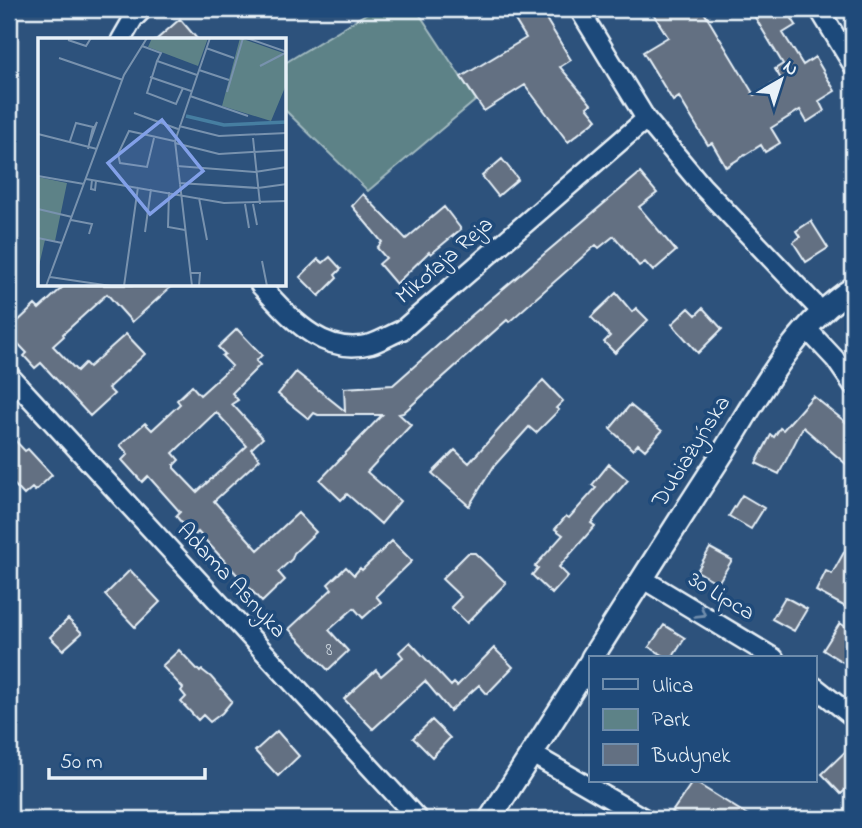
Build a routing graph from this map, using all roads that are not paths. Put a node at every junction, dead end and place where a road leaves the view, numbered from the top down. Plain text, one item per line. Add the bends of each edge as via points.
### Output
1 (143, 9) edge
2 (579, 9) edge
3 (819, 9) edge
4 (122, 38) edge
5 (853, 65) edge
6 (646, 119) junction
7 (262, 287) edge
8 (853, 288) edge
9 (821, 311) junction
10 (806, 328) junction
11 (9, 375) edge
12 (853, 385) edge
13 (643, 579) junction
14 (594, 656) edge
15 (771, 656) edge
16 (589, 664) edge
17 (816, 688) edge
18 (853, 717) edge
19 (532, 754) junction
20 (418, 819) edge
21 (491, 819) edge
22 (645, 819) edge

1 - 4 street
2 - 6 street
3 - 5 street
6 - 7 street, Mikołaja Reja via 401,330 372,344 347,347 323,341 297,325
6 - 9 street via 702,186
8 - 9 street, Dubiażyńska
9 - 10 street, Dubiażyńska
10 - 12 street
10 - 13 street, Dubiażyńska
11 - 20 street, Adama Asnyka
13 - 14 street, Dubiażyńska
13 -> 15 street, 30 Lipca
16 - 19 street, Dubiażyńska
17 - 18 street
19 - 21 street, Dubiażyńska
19 - 22 street

